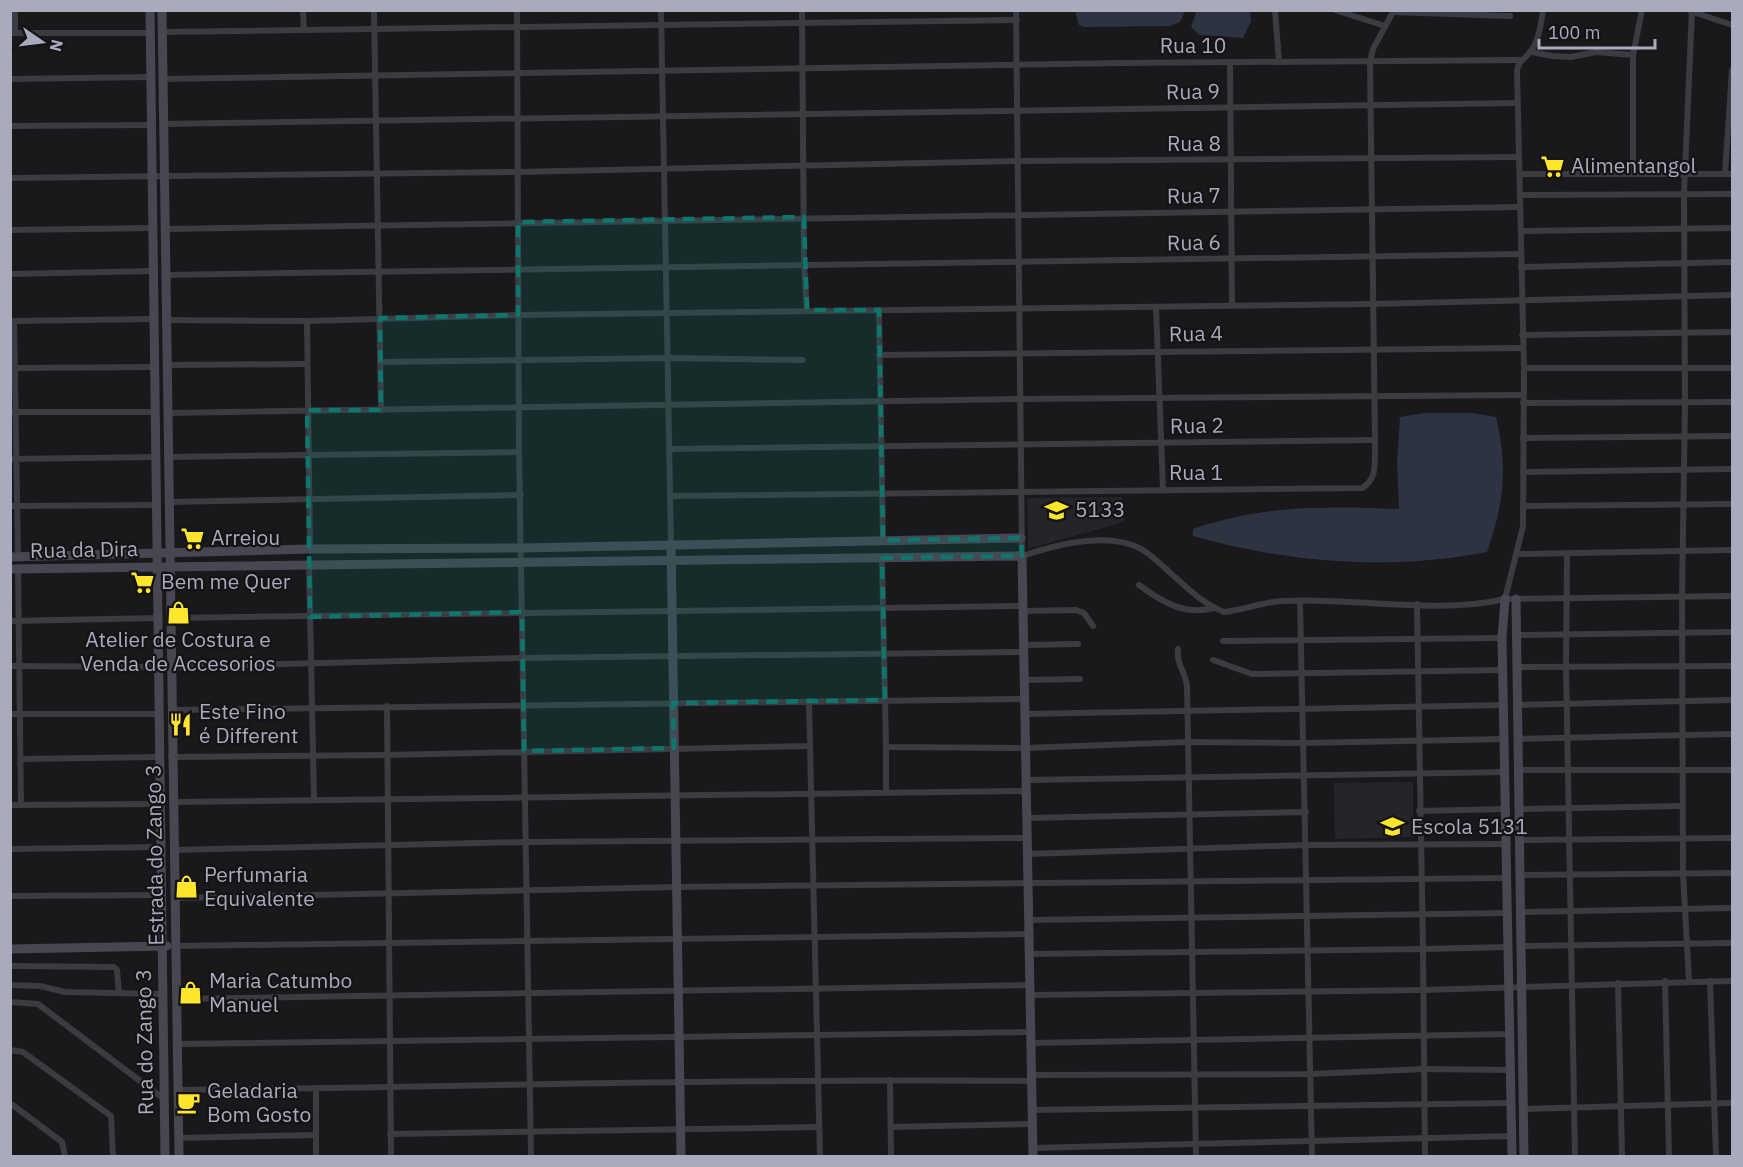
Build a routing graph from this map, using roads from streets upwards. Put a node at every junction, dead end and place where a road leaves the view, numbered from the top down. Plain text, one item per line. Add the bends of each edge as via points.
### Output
1 (15, 10) edge
2 (150, 10) edge
3 (162, 10) edge
4 (303, 10) edge
5 (374, 10) edge
6 (517, 10) edge
7 (661, 10) edge
8 (802, 10) edge
9 (873, 10) edge
10 (1016, 10) edge
11 (1275, 10) edge
12 (1335, 10) edge
13 (1543, 10) edge
14 (1642, 10) edge
15 (1394, 11) edge
16 (1691, 11) edge
17 (1510, 16) dead end
18 (1017, 20) junction
19 (874, 21) junction
20 (802, 23) junction
21 (661, 24) junction
22 (1732, 25) edge
23 (518, 26) junction
24 (1385, 26) junction
25 (374, 28) junction
26 (304, 30) junction
27 (162, 32) junction
28 (13, 33) edge
29 (150, 33) junction
30 (1531, 52) junction
31 (1633, 55) junction
32 (1520, 60) junction
33 (1370, 61) junction
34 (1230, 62) junction
35 (1279, 62) junction
36 (1017, 64) junction
37 (803, 68) junction
38 (662, 70) junction
39 (1732, 70) edge
40 (517, 74) junction
41 (375, 76) junction
42 (151, 77) junction
43 (10, 79) edge
44 (162, 79) junction
45 (1517, 104) junction
46 (1370, 105) junction
47 (1232, 108) junction
48 (1017, 112) junction
49 (804, 114) junction
50 (663, 117) junction
51 (517, 119) junction
52 (376, 122) junction
53 (163, 124) junction
54 (151, 125) junction
55 (10, 126) edge
56 (1519, 156) junction
57 (1371, 159) junction
58 (1233, 160) junction
59 (1017, 161) junction
60 (805, 166) junction
61 (664, 167) junction
62 (517, 172) junction
63 (377, 173) junction
64 (1520, 174) junction
65 (1634, 174) junction
66 (1684, 174) junction
67 (1729, 174) edge
68 (152, 176) junction
69 (164, 177) junction
70 (10, 178) edge
71 (1684, 194) junction
72 (1732, 194) edge
73 (1520, 195) junction
74 (1520, 207) junction
75 (1370, 210) junction
76 (1232, 212) junction
77 (1018, 215) junction
78 (804, 217) junction
79 (665, 219) junction
80 (518, 222) junction
81 (378, 226) junction
82 (153, 228) junction
83 (1732, 228) edge
84 (165, 229) junction
85 (1684, 229) junction
86 (10, 230) edge
87 (1521, 231) junction
88 (1521, 254) junction
89 (1371, 257) junction
90 (1232, 259) junction
91 (1018, 261) junction
92 (1732, 262) edge
93 (804, 264) junction
94 (1684, 264) junction
95 (1521, 267) junction
96 (666, 268) junction
97 (518, 269) junction
98 (154, 271) junction
99 (379, 273) junction
100 (10, 274) edge
101 (165, 274) junction
102 (1732, 295) edge
103 (1685, 296) junction
104 (1522, 300) junction
105 (1372, 304) junction
106 (1232, 306) junction
107 (1156, 307) junction
108 (1019, 308) junction
109 (807, 310) junction
110 (879, 310) junction
111 (667, 312) junction
112 (519, 315) junction
113 (380, 318) junction
114 (154, 319) junction
115 (165, 320) junction
116 (12, 321) edge
117 (307, 321) junction
118 (1732, 332) edge
119 (1685, 333) junction
120 (1522, 335) junction
121 (1374, 348) junction
122 (1523, 348) junction
123 (1158, 351) junction
124 (1018, 354) junction
125 (879, 355) junction
126 (669, 358) junction
127 (803, 360) dead end
128 (380, 362) junction
129 (519, 362) junction
130 (307, 364) junction
131 (167, 365) junction
132 (15, 368) junction
133 (156, 368) junction
134 (1732, 368) edge
135 (1524, 369) junction
136 (1685, 369) junction
137 (1374, 395) junction
138 (1523, 395) junction
139 (1160, 398) junction
140 (1021, 399) junction
141 (880, 401) junction
142 (1685, 402) junction
143 (1732, 402) edge
144 (1523, 403) junction
145 (669, 404) junction
146 (519, 406) junction
147 (307, 410) junction
148 (381, 410) junction
149 (13, 412) edge
150 (156, 412) junction
151 (168, 413) junction
152 (1732, 436) edge
153 (1684, 437) junction
154 (1523, 438) junction
155 (1375, 440) junction
156 (1161, 443) junction
157 (1020, 445) junction
158 (882, 448) junction
159 (669, 449) junction
160 (519, 452) junction
161 (308, 456) junction
162 (156, 457) junction
163 (168, 457) junction
164 (14, 459) edge
165 (1684, 469) junction
166 (1732, 469) edge
167 (1523, 472) junction
168 (1162, 489) junction
169 (883, 493) junction
170 (1021, 493) junction
171 (521, 495) junction
172 (670, 496) junction
173 (308, 501) junction
174 (169, 502) junction
175 (1732, 504) edge
176 (157, 505) junction
177 (1684, 505) junction
178 (14, 506) edge
179 (1523, 506) junction
180 (1021, 538) junction
181 (883, 540) junction
182 (671, 544) junction
183 (522, 548) junction
184 (310, 549) junction
185 (1732, 550) edge
186 (158, 552) junction
187 (169, 552) junction
188 (1683, 552) junction
189 (1518, 554) junction
190 (1567, 554) junction
191 (1022, 556) junction
192 (14, 557) edge
193 (882, 558) junction
194 (671, 562) junction
195 (309, 564) junction
196 (522, 564) junction
197 (170, 566) junction
198 (158, 567) junction
199 (14, 569) edge
200 (1510, 580) junction
201 (1139, 585) dead end
202 (1732, 596) edge
203 (1682, 597) junction
204 (1567, 598) junction
205 (1505, 599) junction
206 (1516, 599) junction
207 (1300, 602) junction
208 (1417, 604) junction
209 (882, 608) junction
210 (1214, 608) junction
211 (1023, 609) junction
212 (522, 612) junction
213 (672, 612) junction
214 (310, 617) junction
215 (158, 618) junction
216 (170, 618) junction
217 (19, 620) junction
218 (10, 621) edge
219 (1093, 626) dead end
220 (1732, 632) edge
221 (1568, 633) junction
222 (1683, 633) junction
223 (1516, 635) junction
224 (1502, 638) junction
225 (1301, 639) junction
226 (1223, 641) dead end
227 (1418, 641) junction
228 (1078, 644) dead end
229 (1024, 649) junction
230 (1178, 650) dead end
231 (884, 654) junction
232 (673, 656) junction
233 (522, 658) junction
234 (1213, 660) dead end
235 (312, 664) junction
236 (10, 666) edge
237 (19, 666) junction
238 (1566, 666) junction
239 (1732, 666) edge
240 (171, 667) junction
241 (1517, 667) junction
242 (1683, 667) junction
243 (159, 668) junction
244 (1417, 670) junction
245 (1504, 670) junction
246 (1303, 673) junction
247 (1080, 679) dead end
248 (1024, 680) junction
249 (1024, 699) junction
250 (885, 700) junction
251 (1732, 700) edge
252 (809, 701) junction
253 (1682, 702) junction
254 (673, 703) junction
255 (1568, 704) junction
256 (1417, 705) junction
257 (1505, 705) junction
258 (1518, 705) junction
259 (387, 706) junction
260 (524, 706) junction
261 (312, 707) junction
262 (1303, 708) junction
263 (171, 710) junction
264 (1187, 710) junction
265 (10, 714) edge
266 (20, 714) junction
267 (159, 714) junction
268 (1025, 714) junction
269 (1683, 734) junction
270 (1732, 734) edge
271 (1569, 737) junction
272 (1505, 739) junction
273 (1517, 739) junction
274 (1419, 740) junction
275 (1187, 742) junction
276 (1303, 743) junction
277 (810, 746) junction
278 (886, 747) junction
279 (674, 748) junction
280 (1025, 748) junction
281 (524, 751) junction
282 (313, 755) junction
283 (386, 755) junction
284 (159, 757) junction
285 (171, 757) junction
286 (21, 759) junction
287 (1518, 770) junction
288 (1569, 770) junction
289 (1683, 770) junction
290 (1732, 770) edge
291 (1506, 772) junction
292 (1419, 774) junction
293 (1304, 777) junction
294 (1188, 778) junction
295 (1026, 785) junction
296 (886, 792) junction
297 (812, 794) junction
298 (675, 795) junction
299 (525, 796) junction
300 (314, 800) junction
301 (386, 800) junction
302 (172, 802) junction
303 (159, 804) junction
304 (10, 805) edge
305 (21, 805) junction
306 (1683, 806) junction
307 (1570, 808) junction
308 (1506, 809) junction
309 (1518, 809) junction
310 (1419, 811) junction
311 (1306, 812) junction
312 (1190, 813) junction
313 (1027, 818) junction
314 (1684, 837) junction
315 (1027, 838) junction
316 (1732, 838) edge
317 (1571, 839) junction
318 (813, 840) junction
319 (1518, 840) junction
320 (676, 841) junction
321 (526, 842) junction
322 (1420, 844) junction
323 (1508, 844) junction
324 (387, 845) junction
325 (1306, 846) junction
326 (160, 848) junction
327 (10, 849) edge
328 (1190, 849) junction
329 (173, 850) junction
330 (1027, 854) junction
331 (1683, 873) junction
332 (1732, 873) edge
333 (1572, 874) junction
334 (1519, 875) junction
335 (1420, 879) junction
336 (1508, 879) junction
337 (1307, 880) junction
338 (1191, 882) junction
339 (1028, 884) junction
340 (813, 886) junction
341 (676, 887) junction
342 (526, 891) junction
343 (387, 892) junction
344 (161, 895) junction
345 (10, 896) edge
346 (174, 898) junction
347 (1732, 908) edge
348 (1685, 909) junction
349 (1572, 910) junction
350 (1422, 912) junction
351 (1520, 912) junction
352 (1509, 913) junction
353 (1307, 915) junction
354 (1193, 916) junction
355 (1028, 920) junction
356 (1029, 934) junction
357 (814, 937) junction
358 (526, 939) junction
359 (677, 939) junction
360 (388, 942) junction
361 (1732, 943) edge
362 (1573, 944) junction
363 (1687, 944) junction
364 (175, 946) junction
365 (1521, 946) junction
366 (162, 947) junction
367 (1509, 947) junction
368 (1423, 948) junction
369 (10, 949) edge
370 (1309, 951) junction
371 (1194, 953) junction
372 (1029, 954) junction
373 (10, 966) edge
374 (1665, 981) junction
375 (1689, 981) junction
376 (1710, 981) junction
377 (1732, 981) edge
378 (1618, 983) junction
379 (10, 985) edge
380 (1572, 985) junction
381 (1521, 987) junction
382 (816, 988) junction
383 (1510, 988) junction
384 (678, 989) junction
385 (1030, 990) junction
386 (1423, 990) junction
387 (1309, 991) junction
388 (119, 993) junction
389 (162, 994) junction
390 (527, 994) junction
391 (1194, 994) junction
392 (388, 997) junction
393 (176, 999) junction
394 (10, 1002) edge
395 (1030, 1032) junction
396 (1510, 1034) junction
397 (679, 1035) junction
398 (817, 1035) junction
399 (1423, 1037) junction
400 (528, 1038) junction
401 (1194, 1038) junction
402 (1310, 1038) junction
403 (389, 1042) junction
404 (1030, 1043) junction
405 (177, 1044) junction
406 (10, 1050) edge
407 (1424, 1069) junction
408 (1511, 1070) junction
409 (1195, 1074) junction
410 (1311, 1074) junction
411 (1031, 1078) junction
412 (679, 1080) junction
413 (818, 1080) junction
414 (890, 1080) junction
415 (530, 1086) junction
416 (389, 1088) junction
417 (316, 1089) junction
418 (177, 1090) junction
419 (164, 1099) junction
420 (10, 1103) edge
421 (1424, 1103) junction
422 (1511, 1103) junction
423 (1732, 1103) edge
424 (1714, 1104) junction
425 (1669, 1105) junction
426 (1621, 1106) junction
427 (1573, 1107) junction
428 (1311, 1108) junction
429 (1523, 1109) junction
430 (1032, 1110) junction
431 (1196, 1110) junction
432 (1032, 1125) junction
433 (819, 1127) junction
434 (891, 1127) junction
435 (680, 1129) junction
436 (531, 1131) junction
437 (390, 1134) junction
438 (316, 1135) junction
439 (1512, 1136) junction
440 (178, 1138) junction
441 (1425, 1139) junction
442 (1311, 1142) junction
443 (1196, 1145) junction
444 (1032, 1152) edge
445 (65, 1156) edge
446 (113, 1156) edge
447 (165, 1156) edge
448 (179, 1156) edge
449 (316, 1156) edge
450 (391, 1156) edge
451 (531, 1156) edge
452 (681, 1156) edge
453 (820, 1156) edge
454 (891, 1156) edge
455 (1196, 1156) edge
456 (1312, 1156) edge
457 (1425, 1156) edge
458 (1512, 1156) edge
459 (1524, 1156) edge
460 (1575, 1156) edge
461 (1622, 1156) edge
462 (1670, 1156) edge
463 (1716, 1156) edge

1 - 28 street
2 - 29 street, Rua do Zango 3
3 - 27 street, Estrada do Zango 3
4 - 26 street
5 - 25 street
6 - 23 street
7 - 21 street
8 - 20 street
9 - 19 street
10 - 18 street
11 - 35 street
12 - 24 street
13 - 30 street
14 - 31 street
15 - 17 street
15 - 24 street
16 - 22 street
16 - 66 street
18 - 19 street
18 - 36 street
19 - 20 street
20 - 21 street
20 - 37 street
21 - 23 street
21 - 38 street
23 - 25 street
23 - 40 street
24 - 33 street
25 - 26 street
25 - 41 street
26 - 27 street
27 - 44 street, Estrada do Zango 3
28 - 29 street
29 - 42 street, Rua do Zango 3
30 - 31 street via 1571,57 1584,53
30 - 32 street
31 - 65 street
32 - 33 street, Rua 10
32 - 45 street
33 - 35 street, Rua 10
33 - 46 street
34 - 35 street, Rua 10
34 - 36 street, Rua 10
34 - 47 street
36 - 37 street, Rua 10
36 - 48 street
37 - 38 street, Rua 10
37 - 49 street
38 - 40 street, Rua 10
38 - 50 street
39 - 67 street
40 - 41 street, Rua 10
40 - 51 street
41 - 44 street, Rua 10
41 - 52 street
42 - 43 street
42 - 54 street, Rua do Zango 3
44 - 53 street, Estrada do Zango 3
45 - 46 street, Rua 9
45 - 56 street
46 - 47 street, Rua 9
46 - 57 street
47 - 48 street, Rua 9
47 - 58 street
48 - 49 street, Rua 9
48 - 59 street
49 - 50 street, Rua 9
49 - 60 street
50 - 51 street, Rua 9
50 - 61 street
51 - 52 street, Rua 9
51 - 62 street
52 - 53 street, Rua 9
52 - 63 street
53 - 69 street, Estrada do Zango 3
54 - 55 street
54 - 68 street, Rua do Zango 3
56 - 57 street, Rua 8
56 - 64 street
57 - 58 street, Rua 8
57 - 75 street
58 - 59 street, Rua 8
58 - 76 street
59 - 60 street, Rua 8
59 - 77 street
60 - 61 street, Rua 8
60 - 78 street
61 - 62 street, Rua 8
61 - 79 street
62 - 63 street, Rua 8
62 - 80 street
63 - 69 street, Rua 8
63 - 81 street
64 - 65 street
64 - 73 street
65 - 66 street
66 - 67 street
66 - 71 street
68 - 69 street, Rua 8
68 - 70 street, Rua 8
68 - 82 street, Rua do Zango 3
69 - 84 street, Estrada do Zango 3
71 - 72 street
71 - 73 street
71 - 85 street
73 - 74 street
74 - 75 street, Rua 7
74 - 87 street
75 - 76 street, Rua 7
75 - 89 street
76 - 77 street, Rua 7
76 - 90 street
77 - 78 street, Rua 7
77 - 91 street
78 - 79 street, Rua 7
78 - 93 street
79 - 80 street, Rua 7
79 - 96 street
80 - 81 street, Rua 7
80 - 97 street
81 - 84 street, Rua 7
81 - 99 street
82 - 86 street
82 - 98 street, Rua do Zango 3
83 - 85 street
84 - 101 street, Estrada do Zango 3
85 - 87 street
85 - 94 street
87 - 88 street
88 - 89 street, Rua 6
88 - 95 street
89 - 90 street, Rua 6
89 - 105 street
90 - 91 street, Rua 6
90 - 106 street
91 - 93 street, Rua 6
91 - 108 street
92 - 94 street
93 - 96 street, Rua 6
93 - 109 street
94 - 95 street
94 - 103 street
95 - 104 street
96 - 97 street, Rua 6
96 - 111 street
97 - 99 street, Rua 6
97 - 112 street
98 - 100 street
98 - 114 street, Rua do Zango 3
99 - 101 street, Rua 6
99 - 113 street
101 - 115 street, Estrada do Zango 3
102 - 103 street
103 - 104 street
103 - 119 street
104 - 105 street
104 - 120 street
105 - 106 street
105 - 121 street
106 - 107 street
107 - 108 street
107 - 123 street
108 - 110 street
108 - 124 street
109 - 110 street
109 - 111 street
110 - 125 street
111 - 112 street
111 - 126 street
112 - 113 street
112 - 129 street
113 - 117 street
113 - 128 street
114 - 116 street
114 - 133 street, Rua do Zango 3
115 - 117 street
115 - 131 street, Estrada do Zango 3
116 - 132 street
117 - 130 street
118 - 119 street
119 - 120 street
119 - 136 street
120 - 122 street
121 - 122 street, Rua 4
121 - 123 street, Rua 4
121 - 137 street
122 - 135 street
123 - 124 street, Rua 4
123 - 139 street
124 - 125 street, Rua 4
124 - 140 street
125 - 141 street
126 - 127 street
126 - 129 street
126 - 145 street
128 - 129 street
128 - 148 street
129 - 146 street
130 - 131 street
130 - 147 street
131 - 151 street, Estrada do Zango 3
132 - 133 street
132 - 149 street
133 - 150 street, Rua do Zango 3
134 - 136 street
135 - 136 street
135 - 138 street
136 - 142 street
137 - 138 street
137 - 139 street
137 - 155 street
138 - 144 street
139 - 140 street
139 - 156 street
140 - 141 street
140 - 157 street
141 - 145 street
141 - 158 street
142 - 143 street
142 - 144 street
142 - 153 street
144 - 154 street
145 - 146 street
145 - 159 street
146 - 148 street
146 - 160 street
147 - 148 street
147 - 151 street
147 - 161 street
149 - 150 street
149 - 164 street
150 - 162 street, Rua do Zango 3
151 - 163 street, Estrada do Zango 3
152 - 153 street
153 - 154 street
153 - 165 street
154 - 167 street
155 - 156 street, Rua 2
155 - 168 street, Rua 1 via 1374,477 1362,488
156 - 157 street, Rua 2
156 - 168 street
157 - 158 street, Rua 2
157 - 170 street
158 - 159 street, Rua 2
158 - 169 street
159 - 172 street
160 - 161 street
160 - 171 street
161 - 163 street
161 - 173 street
162 - 164 street
162 - 176 street, Rua do Zango 3
163 - 174 street, Estrada do Zango 3
164 - 178 street
165 - 166 street
165 - 167 street
165 - 177 street
167 - 179 street
168 - 170 street, Rua 1
169 - 170 street, Rua 1
169 - 172 street, Rua 1
169 - 181 street
170 - 180 street
171 - 173 street
171 - 183 street
172 - 182 street
173 - 174 street
173 - 184 street
174 - 187 street, Estrada do Zango 3
175 - 177 street
176 - 178 street
176 - 186 street, Rua do Zango 3
177 - 179 street
177 - 188 street
178 - 192 street
179 - 189 street
180 - 181 street, Rua da Dira
180 - 191 street
181 - 182 street, Rua da Dira
182 - 183 street, Rua da Dira
182 - 194 street
183 - 184 street, Rua da Dira
183 - 196 street
184 - 187 street, Rua da Dira
185 - 188 street
186 - 187 street, Rua da Dira
186 - 192 street, Rua da Dira
186 - 198 street, Rua do Zango 3
187 - 197 street, Estrada do Zango 3
188 - 190 street
188 - 203 street
189 - 190 street
189 - 200 street
190 - 204 street
191 - 193 street, Rua da Dira
191 - 210 street via 1081,541 1136,546
191 - 211 street
193 - 194 street, Rua da Dira
193 - 209 street
194 - 196 street, Rua da Dira
194 - 213 street
195 - 196 street, Rua da Dira
195 - 197 street, Rua da Dira
195 - 214 street
196 - 212 street
197 - 198 street, Rua da Dira
197 - 216 street, Estrada do Zango 3
198 - 199 street, Rua da Dira
198 - 215 street, Rua do Zango 3
199 - 217 street
200 - 205 street
200 - 206 street
201 - 210 street via 1180,609 1200,612
202 - 203 street
203 - 204 street
203 - 222 street
204 - 206 street
204 - 221 street
205 - 206 street
205 - 208 street via 1489,603
205 - 224 street
206 - 223 street
207 - 208 street
207 - 210 street via 1266,603 1224,612
207 - 225 street
208 - 227 street
209 - 211 street
209 - 213 street
209 - 231 street
211 - 219 street via 1076,610 1084,613
211 - 229 street
212 - 213 street
212 - 214 street
212 - 233 street
213 - 232 street
214 - 216 street
214 - 235 street
215 - 217 street
215 - 243 street, Rua do Zango 3
216 - 240 street, Estrada do Zango 3
217 - 218 street
217 - 237 street
220 - 222 street
221 - 222 street
221 - 223 street
221 - 238 street
222 - 242 street
223 - 241 street
224 - 227 street
224 - 245 street
225 - 226 street
225 - 227 street
225 - 246 street
227 - 244 street
228 - 229 street
229 - 231 street
229 - 248 street
230 - 264 street via 1176,662 1186,677
231 - 232 street
231 - 250 street
232 - 233 street
232 - 254 street
233 - 235 street
233 - 260 street
234 - 246 street via 1252,674
235 - 240 street
235 - 261 street
236 - 237 street
237 - 243 street
237 - 266 street
238 - 241 street
238 - 242 street
238 - 255 street
239 - 242 street
240 - 263 street, Estrada do Zango 3
241 - 258 street
242 - 253 street
243 - 267 street, Rua do Zango 3
244 - 245 street
244 - 246 street
244 - 256 street
245 - 257 street
246 - 262 street
247 - 248 street
248 - 249 street
249 - 250 street
249 - 268 street
250 - 252 street
250 - 278 street
251 - 253 street
252 - 254 street
252 - 277 street
253 - 255 street
253 - 269 street
254 - 260 street
254 - 279 street
255 - 258 street
255 - 271 street
256 - 257 street
256 - 262 street
256 - 274 street
257 - 272 street
258 - 273 street
259 - 260 street
259 - 261 street
259 - 283 street
260 - 281 street
261 - 263 street
261 - 282 street
262 - 264 street
262 - 276 street
263 - 285 street, Estrada do Zango 3
264 - 268 street
264 - 275 street
265 - 266 street
266 - 267 street
266 - 286 street
267 - 284 street, Rua do Zango 3
268 - 280 street
269 - 270 street
269 - 271 street
269 - 289 street
271 - 273 street
271 - 288 street
272 - 274 street
272 - 291 street
273 - 287 street
274 - 276 street
274 - 292 street
275 - 276 street
275 - 280 street
275 - 294 street
276 - 293 street
277 - 279 street
277 - 297 street
278 - 280 street
278 - 296 street
279 - 281 street
279 - 298 street
280 - 295 street
281 - 283 street
281 - 299 street
282 - 283 street
282 - 285 street
282 - 300 street
283 - 301 street
284 - 286 street
284 - 303 street, Rua do Zango 3
285 - 302 street, Estrada do Zango 3
286 - 305 street
287 - 288 street
287 - 309 street
288 - 289 street
288 - 307 street
289 - 290 street
289 - 306 street
291 - 292 street
291 - 308 street
292 - 293 street
292 - 310 street
293 - 294 street
293 - 311 street
294 - 295 street
294 - 312 street
295 - 296 street
295 - 313 street
296 - 297 street
297 - 298 street
297 - 318 street
298 - 299 street
298 - 320 street
299 - 301 street
299 - 321 street
300 - 301 street
300 - 302 street
301 - 324 street
302 - 329 street, Estrada do Zango 3
303 - 305 street
303 - 326 street, Rua do Zango 3
304 - 305 street
306 - 307 street
306 - 314 street
307 - 309 street
307 - 317 street
308 - 310 street
308 - 323 street
309 - 319 street
310 - 322 street
311 - 312 street
311 - 325 street
312 - 313 street
312 - 328 street
313 - 315 street
314 - 316 street
314 - 317 street
314 - 331 street
315 - 318 street
315 - 330 street
317 - 319 street
317 - 333 street
318 - 320 street
318 - 340 street
319 - 334 street
320 - 321 street
320 - 341 street
321 - 324 street
321 - 342 street
322 - 323 street
322 - 325 street
322 - 335 street
323 - 336 street
324 - 329 street
324 - 343 street
325 - 328 street
325 - 337 street
326 - 327 street
326 - 344 street, Rua do Zango 3
328 - 330 street
328 - 338 street
329 - 346 street, Estrada do Zango 3
330 - 339 street
331 - 332 street
331 - 333 street
331 - 348 street
333 - 334 street
333 - 349 street
334 - 351 street
335 - 336 street
335 - 337 street
335 - 350 street
336 - 352 street
337 - 338 street
337 - 353 street
338 - 339 street
338 - 354 street
339 - 340 street
339 - 355 street
340 - 341 street
340 - 357 street
341 - 342 street
341 - 359 street
342 - 343 street
342 - 358 street
343 - 346 street
343 - 360 street
344 - 345 street
344 - 366 street, Rua do Zango 3
346 - 364 street, Estrada do Zango 3
347 - 348 street
348 - 349 street
348 - 363 street
349 - 351 street
349 - 362 street
350 - 352 street
350 - 353 street
350 - 368 street
351 - 365 street
352 - 367 street
353 - 354 street
353 - 370 street
354 - 355 street
354 - 371 street
355 - 356 street
356 - 357 street
356 - 372 street
357 - 359 street
357 - 382 street
358 - 359 street
358 - 360 street
358 - 390 street
359 - 384 street
360 - 364 street
360 - 392 street
361 - 363 street
362 - 363 street
362 - 365 street
362 - 380 street
363 - 375 street
364 - 366 street
364 - 393 street, Estrada do Zango 3
365 - 381 street
366 - 369 street
366 - 389 street, Rua do Zango 3
367 - 368 street
367 - 383 street
368 - 370 street
368 - 386 street
370 - 371 street
370 - 387 street
371 - 372 street
371 - 391 street
372 - 385 street
373 - 388 street via 114,967
374 - 375 street
374 - 378 street
374 - 425 street
375 - 376 street
376 - 377 street
376 - 424 street
378 - 380 street
378 - 426 street
379 - 388 street via 40,986 56,992
380 - 381 street
380 - 427 street
381 - 383 street
381 - 429 street
382 - 384 street
382 - 385 street
382 - 398 street
383 - 386 street
383 - 396 street
384 - 390 street
384 - 397 street
385 - 391 street
385 - 395 street
386 - 387 street
386 - 399 street
387 - 391 street
387 - 402 street
388 - 389 street
389 - 419 street, Rua do Zango 3
390 - 392 street
390 - 400 street
391 - 401 street
392 - 393 street
392 - 403 street
393 - 405 street, Estrada do Zango 3
394 - 419 street via 38,1004
395 - 398 street
395 - 404 street
396 - 399 street
396 - 408 street
397 - 398 street
397 - 400 street
397 - 412 street
398 - 413 street
399 - 402 street
399 - 407 street
400 - 403 street
400 - 415 street
401 - 402 street
401 - 404 street
401 - 409 street
402 - 410 street
403 - 405 street
403 - 416 street
404 - 411 street
405 - 418 street, Estrada do Zango 3
406 - 446 street via 22,1052 111,1116
407 - 408 street
407 - 410 street
407 - 421 street
408 - 422 street
409 - 410 street
409 - 411 street
409 - 431 street
410 - 428 street
411 - 414 street
411 - 430 street
412 - 413 street
412 - 415 street
412 - 435 street
413 - 414 street
413 - 433 street
414 - 434 street
415 - 416 street
415 - 436 street
416 - 417 street
416 - 437 street
417 - 418 street
417 - 438 street
418 - 440 street, Estrada do Zango 3
419 - 447 street, Rua do Zango 3
420 - 445 street via 62,1142
421 - 422 street
421 - 428 street
421 - 441 street
422 - 439 street
423 - 424 street
424 - 425 street
424 - 463 street
425 - 426 street
425 - 462 street
426 - 427 street
426 - 461 street
427 - 429 street
427 - 460 street
428 - 431 street
428 - 442 street
429 - 459 street
430 - 431 street
430 - 432 street
431 - 443 street
432 - 434 street
432 - 444 street
433 - 435 street
433 - 453 street
434 - 454 street
435 - 436 street
435 - 452 street
436 - 437 street
436 - 451 street
437 - 450 street
438 - 440 street
438 - 449 street
439 - 441 street
439 - 458 street
440 - 448 street, Estrada do Zango 3
441 - 442 street
441 - 457 street
442 - 443 street
442 - 456 street
443 - 444 street
443 - 455 street

